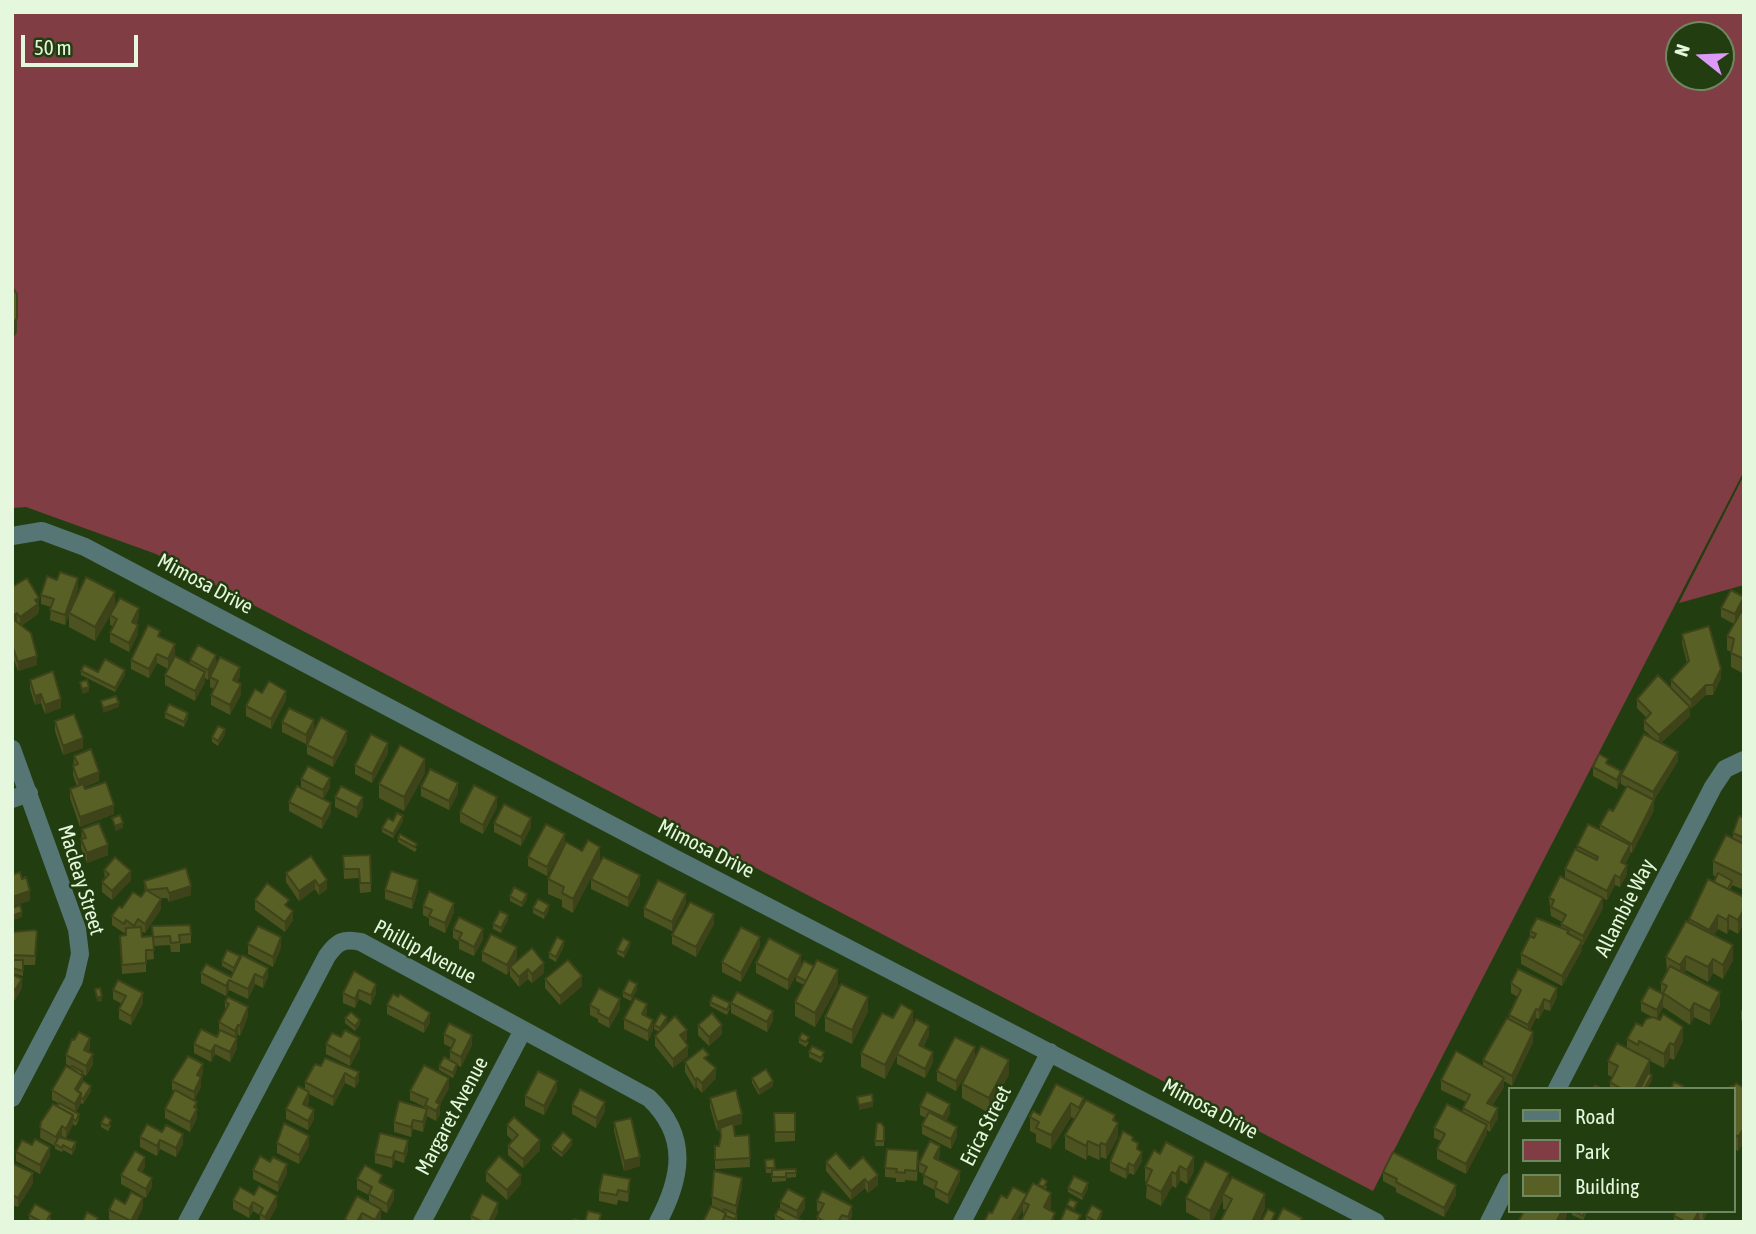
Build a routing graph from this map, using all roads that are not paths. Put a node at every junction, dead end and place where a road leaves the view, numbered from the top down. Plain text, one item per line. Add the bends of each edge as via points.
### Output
1 (12, 536) edge
2 (12, 749) edge
3 (1744, 760) edge
4 (21, 796) edge
5 (523, 1032) junction
6 (1050, 1052) junction
7 (1559, 1087) edge
8 (12, 1098) edge
9 (1508, 1184) edge
10 (187, 1222) edge
11 (422, 1222) edge
12 (658, 1222) edge
13 (962, 1222) edge
14 (1376, 1222) edge
15 (1489, 1222) edge

1 - 6 street, Mimosa Drive via 42,531 85,547
2 - 4 street, Macleay Street
3 - 7 street, Allambie Way via 1725,769 1713,787
4 - 8 street, Macleay Street via 77,929 80,954 74,979
5 - 10 street, Phillip Avenue via 361,942 339,941
5 - 11 street, Margaret Avenue
5 - 12 street, Phillip Avenue via 638,1090 660,1109 674,1135 678,1163 673,1194
6 - 13 street, Erica Street
6 - 14 street, Mimosa Drive
9 - 15 street

